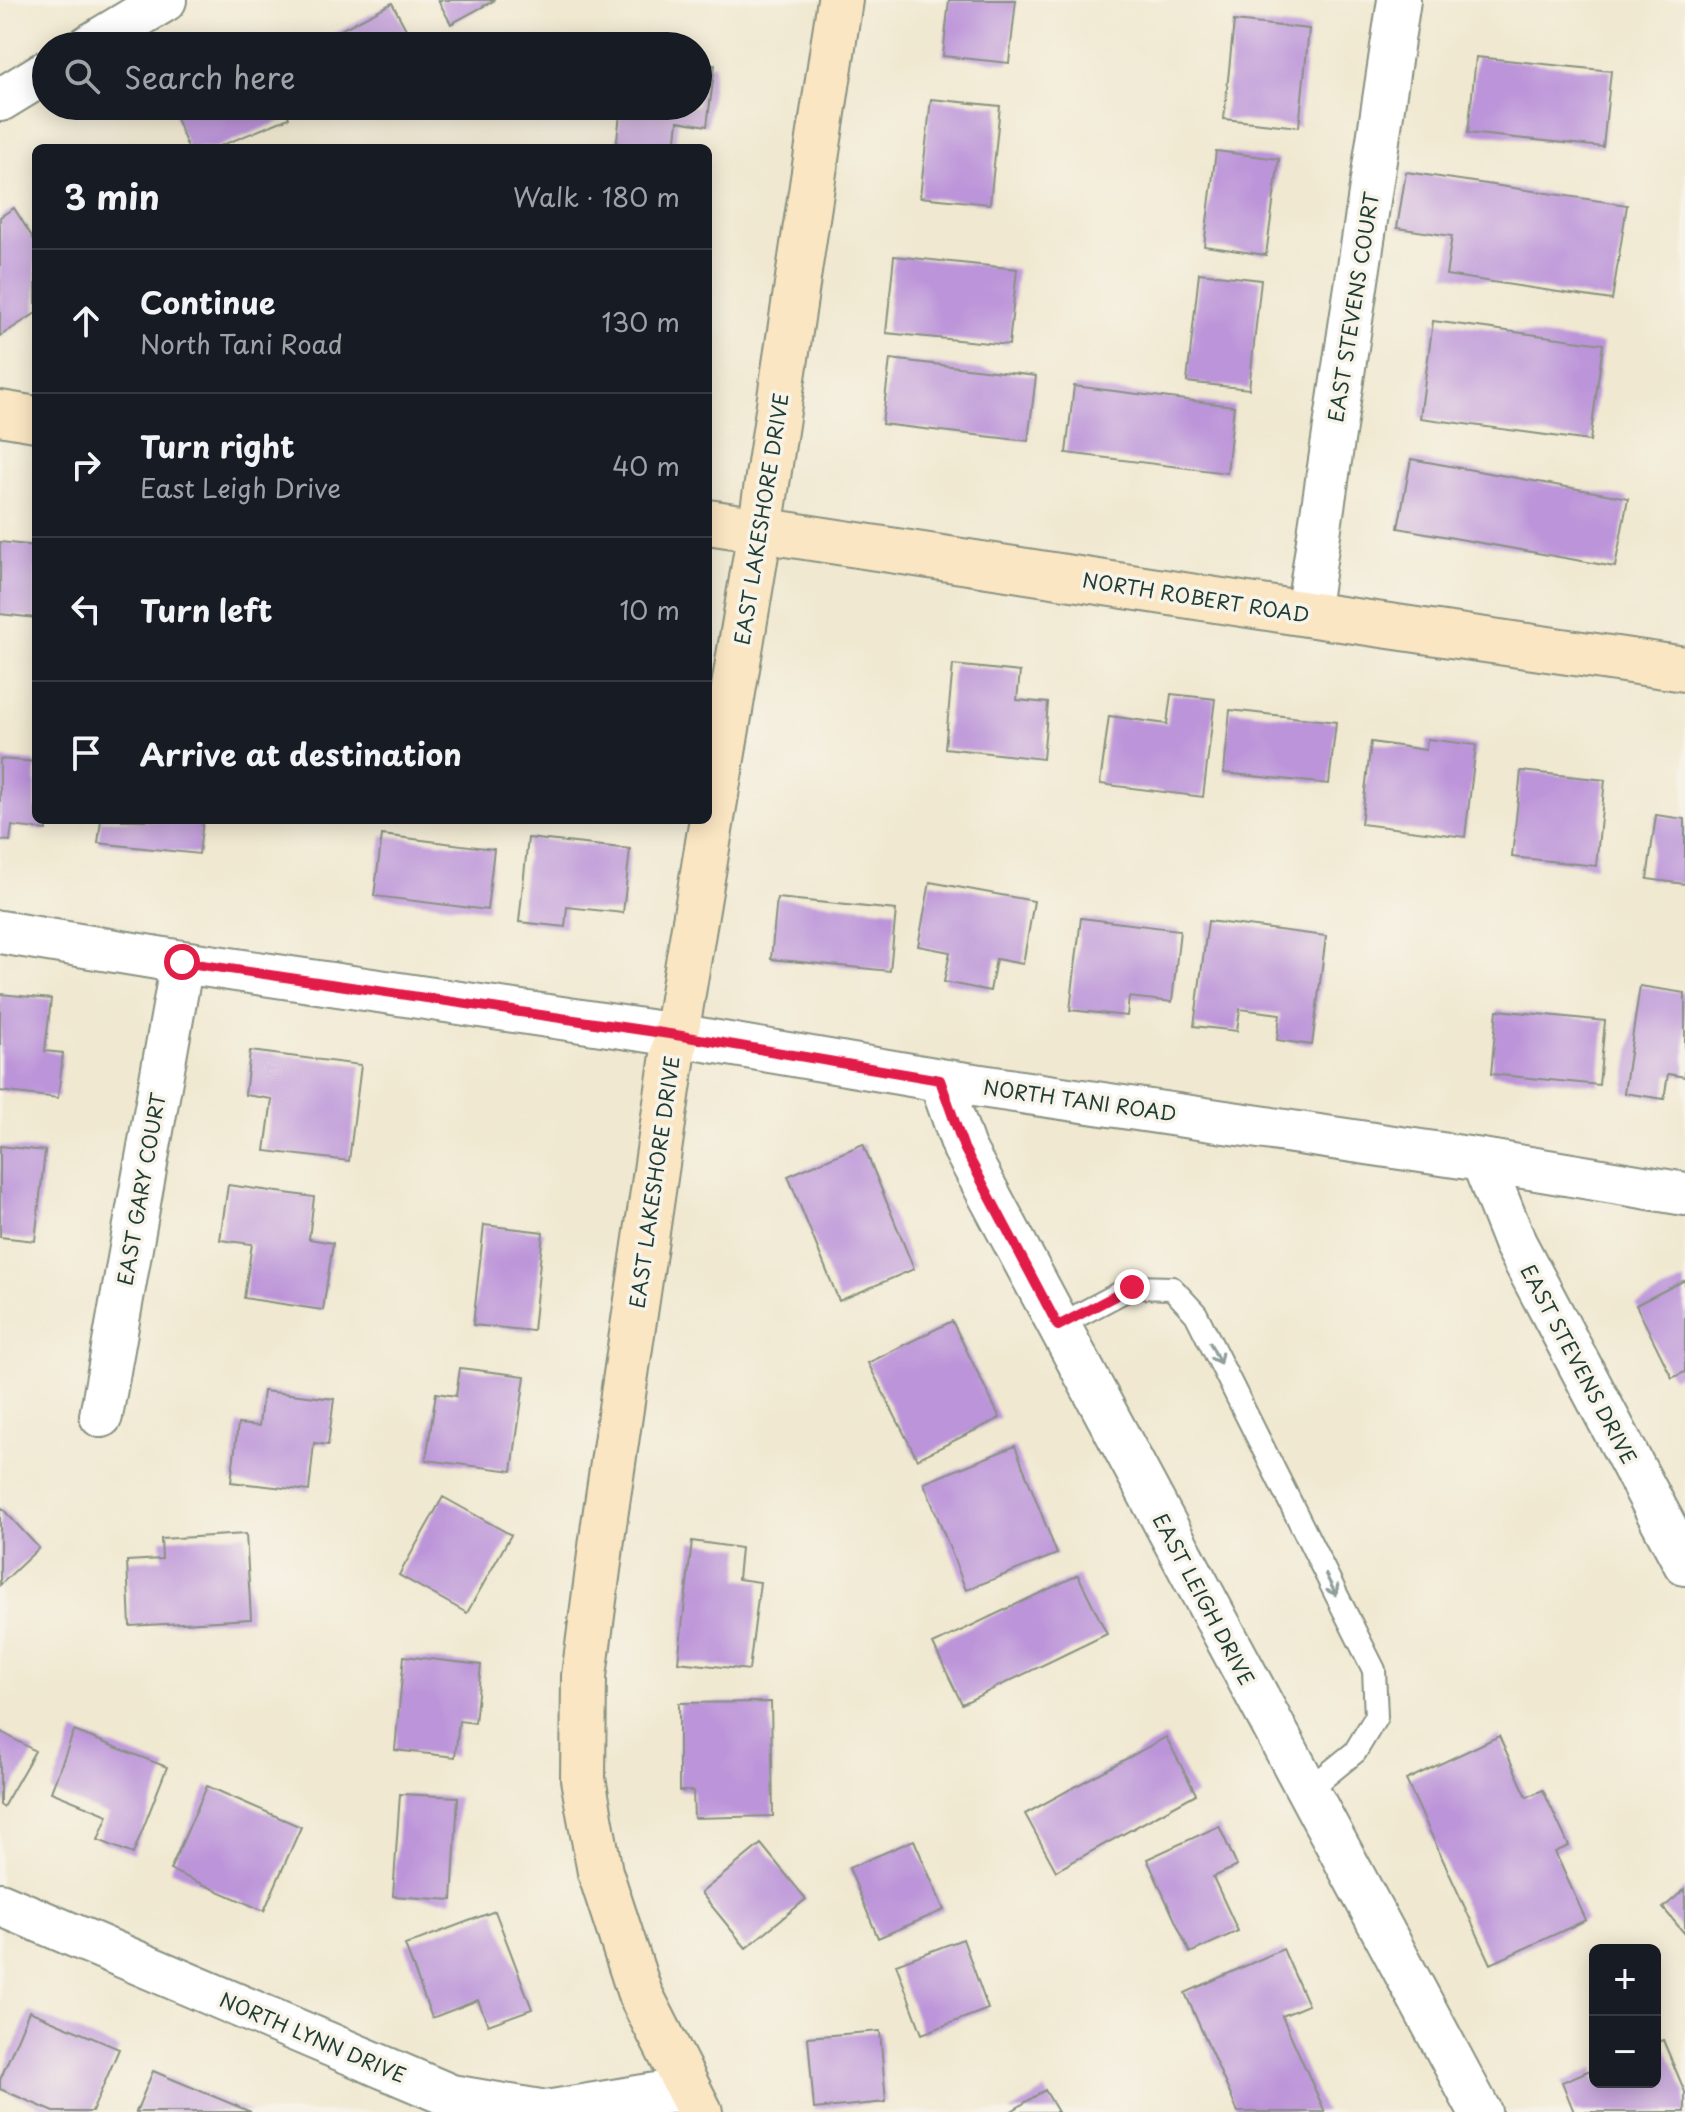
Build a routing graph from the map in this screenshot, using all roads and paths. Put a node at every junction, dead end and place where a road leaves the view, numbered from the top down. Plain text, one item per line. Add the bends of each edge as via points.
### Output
1 (165, 0) edge
2 (840, 0) edge
3 (1399, 0) edge
4 (112, 32) edge
5 (32, 81) edge
6 (0, 100) edge
7 (0, 413) edge
8 (32, 418) edge
9 (712, 523) edge
10 (760, 530) junction
11 (1307, 614) junction
12 (1685, 669) edge
13 (712, 819) edge
14 (711, 824) edge
15 (0, 932) edge
16 (182, 962) junction
17 (676, 1035) junction
18 (940, 1080) junction
19 (1482, 1160) junction
20 (1685, 1194) edge
21 (1058, 1326) junction
22 (101, 1416) dead end
23 (1685, 1564) edge
24 (1307, 1791) junction
25 (0, 1904) edge
26 (694, 2100) edge
27 (1480, 2112) edge

1 - 4 street
2 - 10 main road, EAST LAKESHORE DRIVE
3 - 11 street, EAST STEVENS COURT
5 - 6 street
7 - 8 main road
9 - 10 main road, NORTH ROBERT ROAD
10 - 11 main road, NORTH ROBERT ROAD
10 - 13 main road, EAST LAKESHORE DRIVE
11 - 12 main road, NORTH ROBERT ROAD
14 - 17 main road, EAST LAKESHORE DRIVE
15 - 16 street, NORTH TANI ROAD
16 - 17 street, NORTH TANI ROAD
16 - 22 street, EAST GARY COURT
17 - 18 street, NORTH TANI ROAD
17 - 26 main road, EAST LAKESHORE DRIVE via 584,1676 583,1779 600,1872 640,1994
18 - 19 street, NORTH TANI ROAD
18 - 21 street, EAST LEIGH DRIVE via 964,1148
19 - 20 street, NORTH TANI ROAD
19 - 23 street, EAST STEVENS DRIVE via 1515,1243
21 - 24 street, EAST LEIGH DRIVE
21 -> 24 lane via 1132,1287 1172,1288 1196,1314 1374,1670 1376,1717 1355,1752
24 - 27 street, EAST LEIGH DRIVE
25 - 26 street, NORTH LYNN DRIVE via 451,2096 546,2112

